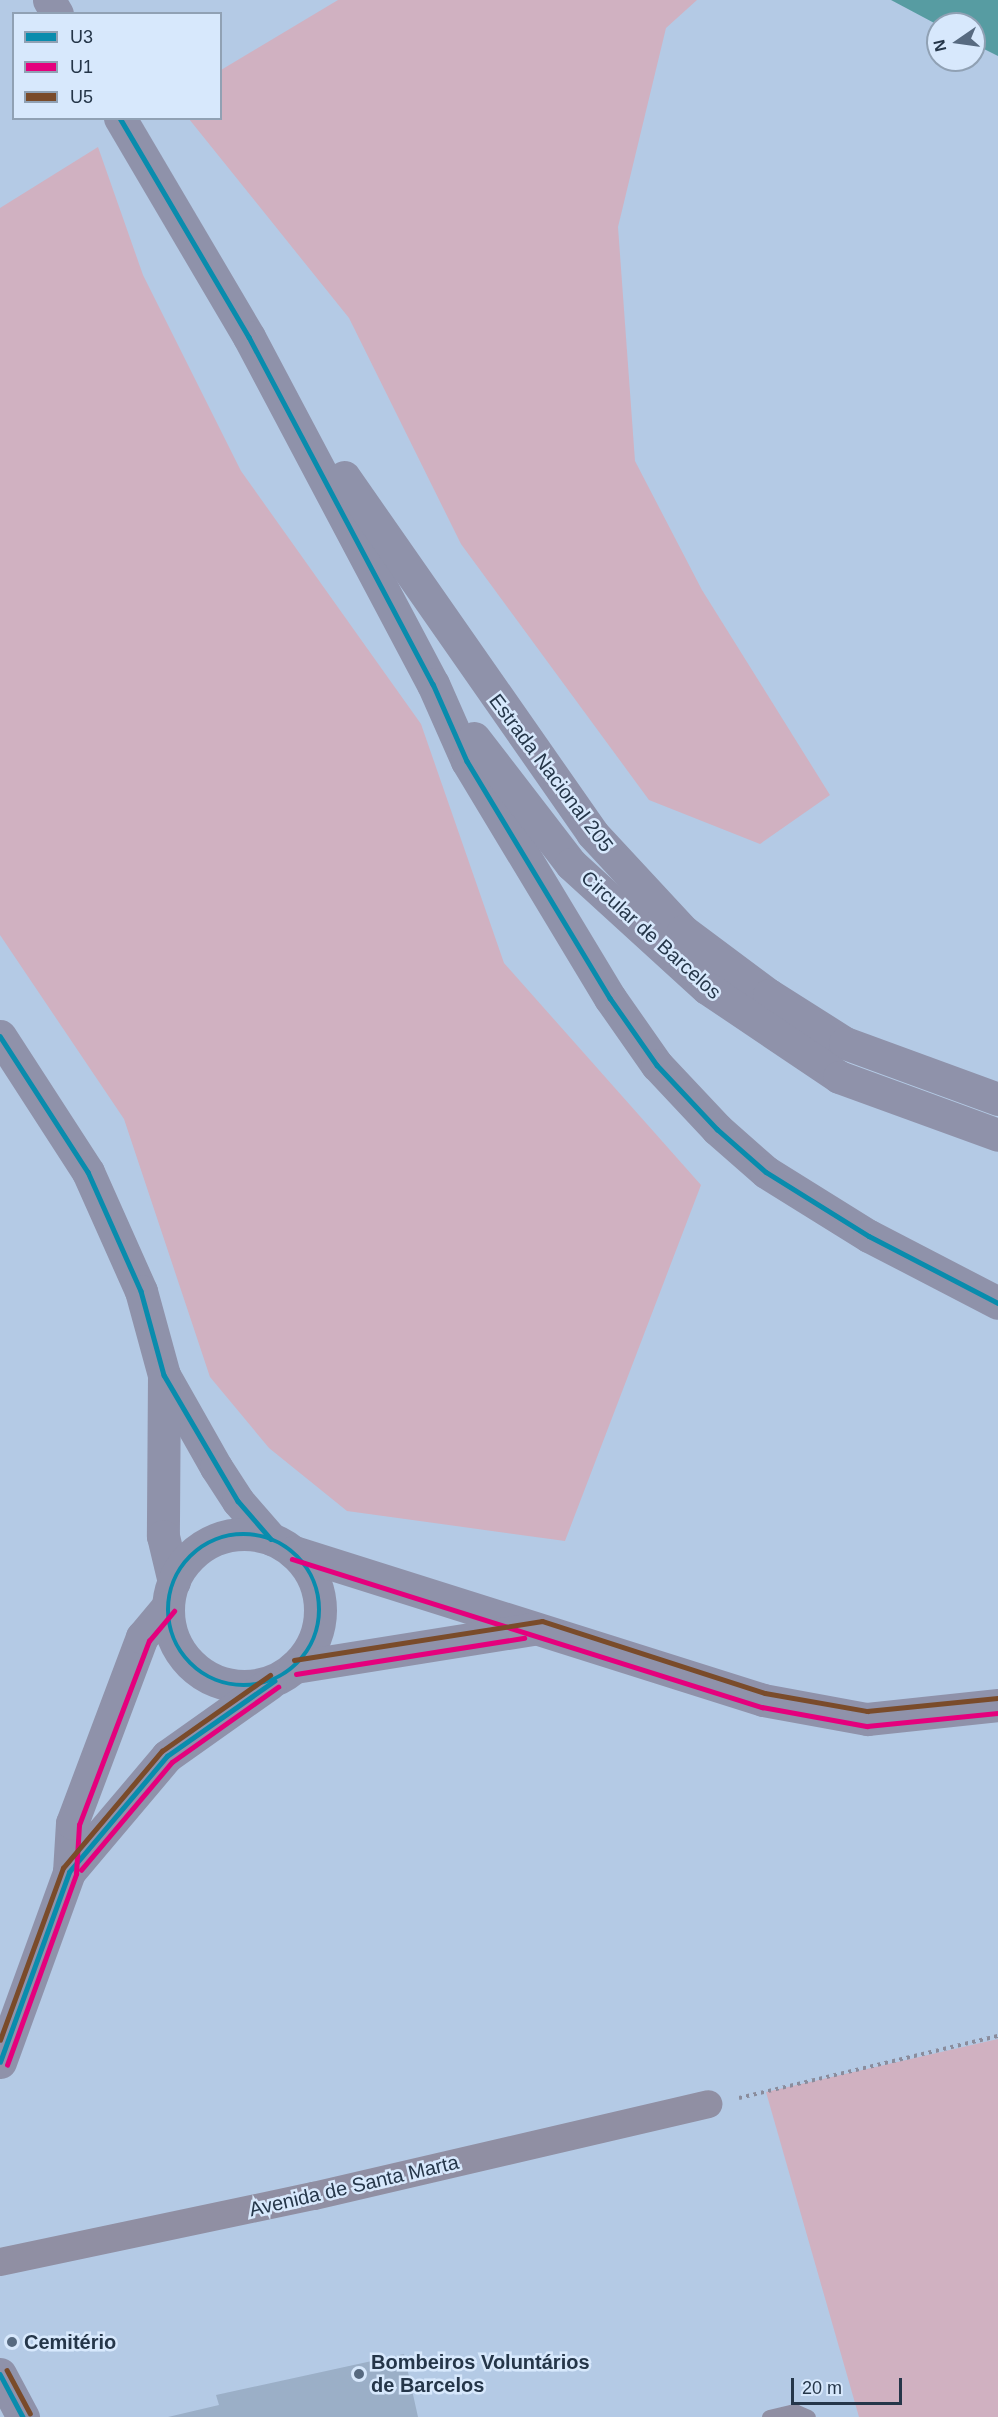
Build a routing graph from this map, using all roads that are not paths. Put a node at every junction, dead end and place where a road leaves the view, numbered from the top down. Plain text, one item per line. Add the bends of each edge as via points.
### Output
1 (121, 120) edge
2 (249, 337) junction
3 (433, 684) junction
4 (0, 1036) edge
5 (998, 1100) edge
6 (998, 1135) edge
7 (998, 1303) edge
8 (164, 1375) junction
9 (283, 1545) junction
10 (171, 1594) junction
11 (542, 1628) junction
12 (284, 1674) junction
13 (998, 1705) edge
14 (69, 1872) junction
15 (0, 2062) edge
16 (708, 2104) road end
17 (0, 2262) edge
18 (0, 2374) edge
19 (23, 2417) edge
20 (769, 2417) edge
21 (808, 2417) edge

1 - 2 main road, Estrada Nacional 205
2 - 3 main road, Estrada Nacional 205
2 - 5 main road, Estrada Nacional 205 via 467,659 592,833 683,932 769,995 845,1043
3 - 6 main road, Circular de Barcelos via 571,864 707,988 840,1077
3 - 7 main road via 467,761 610,998 657,1065 717,1129 766,1172 869,1236
4 - 8 main road via 88,1172 141,1291
8 - 9 main road via 238,1501
8 - 10 main road via 163,1536
9 - 10 main road via 248,1534 225,1536 203,1546 186,1561
9 - 11 main road
9 - 12 main road via 310,1572 319,1597 319,1623 314,1639
10 - 12 main road via 170,1627 178,1648 210,1678 252,1686
10 - 14 main road via 142,1637 72,1823
11 - 12 main road
11 - 13 main road via 763,1701 867,1719
12 - 14 main road via 167,1756
14 - 15 main road
16 - 17 street, Avenida de Santa Marta via 314,2196
18 - 19 main road
20 - 21 lane via 794,2411

